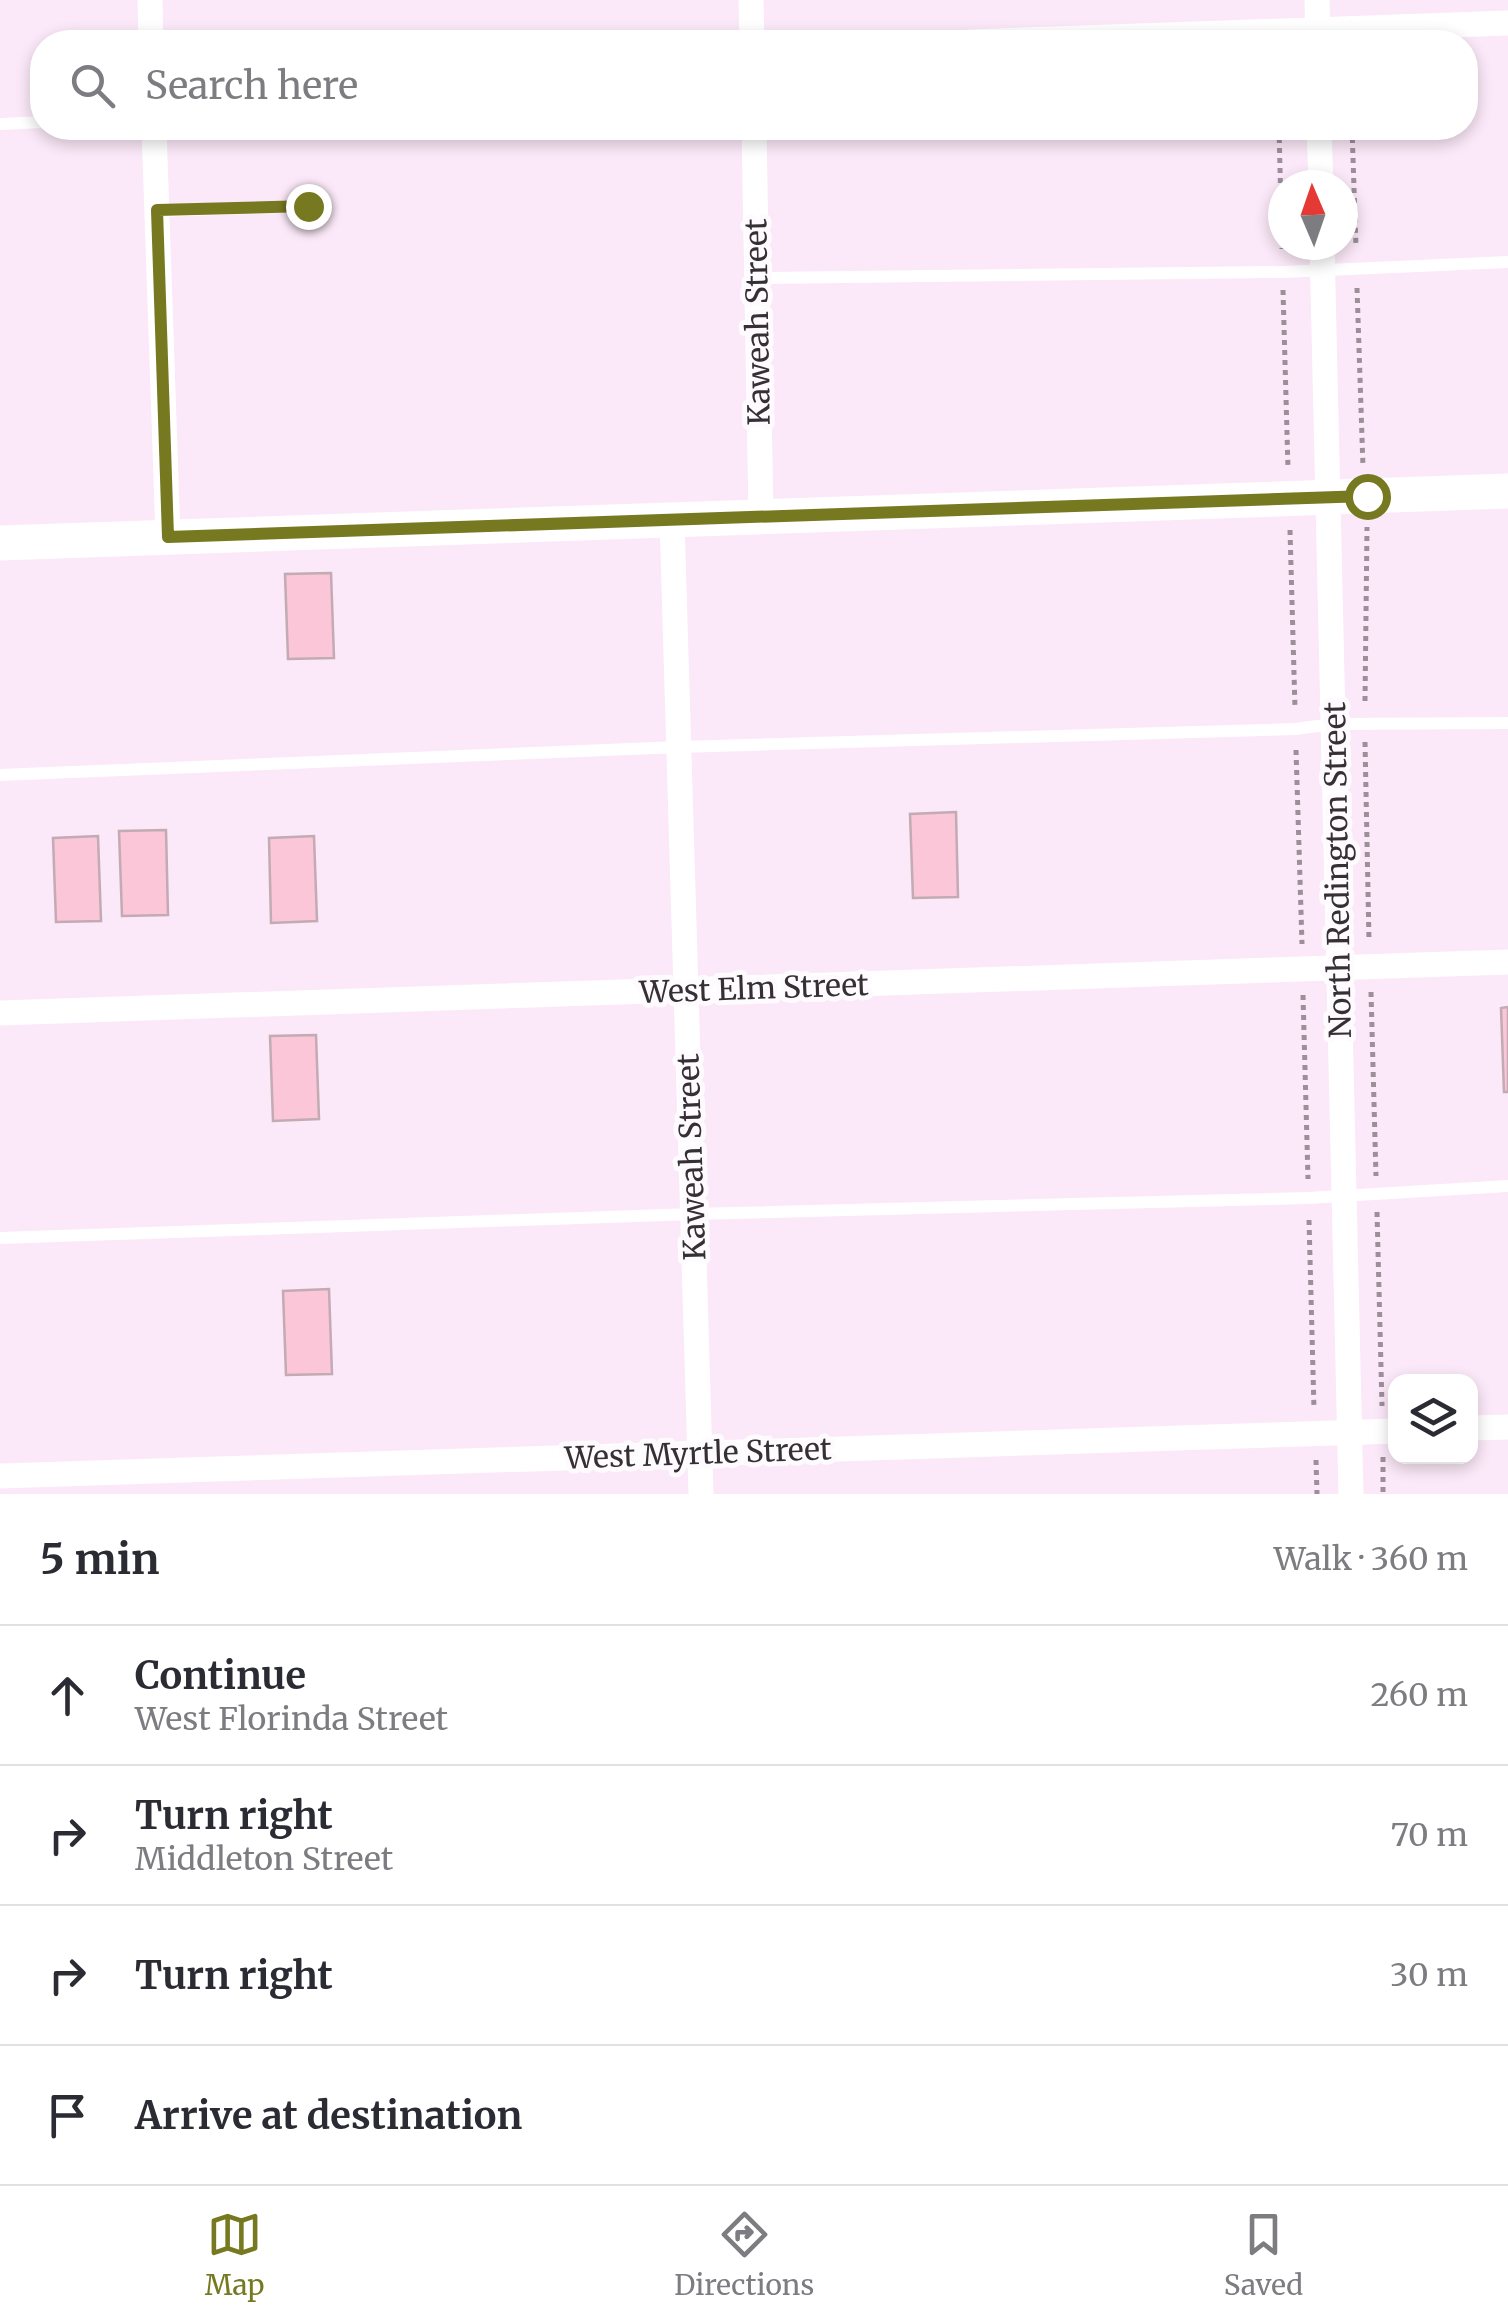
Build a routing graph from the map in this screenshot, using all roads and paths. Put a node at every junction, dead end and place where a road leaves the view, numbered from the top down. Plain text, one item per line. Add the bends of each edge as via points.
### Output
1 (150, 0) edge
2 (751, 0) edge
3 (1316, 0) edge
4 (1508, 23) edge
5 (151, 30) edge
6 (752, 30) edge
7 (1317, 30) edge
8 (1405, 30) edge
9 (30, 123) edge
10 (0, 124) edge
11 (154, 140) edge
12 (754, 140) edge
13 (1279, 140) edge
14 (1320, 140) edge
15 (1352, 140) edge
16 (1321, 170) edge
17 (308, 206) dead end
18 (157, 210) junction
19 (1316, 260) edge
20 (1322, 260) edge
21 (1328, 260) edge
22 (1508, 262) edge
23 (1357, 269) junction
24 (1282, 272) junction
25 (756, 278) junction
26 (1508, 490) edge
27 (1367, 496) junction
28 (1328, 497) junction
29 (1289, 498) junction
30 (761, 517) junction
31 (672, 520) junction
32 (168, 537) junction
33 (0, 543) edge
34 (1508, 723) edge
35 (1333, 724) junction
36 (1365, 726) junction
37 (1295, 729) junction
38 (679, 746) junction
39 (0, 775) edge
40 (1508, 962) edge
41 (1370, 967) junction
42 (1339, 968) junction
43 (1302, 969) junction
44 (686, 990) junction
45 (0, 1013) edge
46 (1508, 1186) edge
47 (1377, 1193) junction
48 (1344, 1197) junction
49 (1308, 1198) junction
50 (693, 1214) junction
51 (0, 1238) edge
52 (1388, 1411) edge
53 (1508, 1427) edge
54 (1478, 1428) edge
55 (1388, 1431) edge
56 (1350, 1432) junction
57 (1315, 1433) junction
58 (1388, 1442) edge
59 (700, 1453) junction
60 (0, 1476) edge
61 (702, 1494) edge
62 (1317, 1494) edge
63 (1351, 1494) edge
64 (1383, 1494) edge

1 - 5 street
2 - 6 street
3 - 7 street
4 - 8 street
9 - 10 lane
11 - 18 street
12 - 25 street, Kaweah Street
13 - 24 path
14 - 16 street
15 - 23 path
17 - 18 lane
18 - 32 street
19 - 24 lane
20 - 28 street, North Redington Street
21 - 23 lane
22 - 23 lane
23 - 27 path
24 - 25 lane
24 - 29 path
25 - 30 street, Kaweah Street
26 - 27 street
27 - 28 street
27 - 36 path
28 - 29 street
28 - 35 street, North Redington Street
29 - 30 street
29 - 37 path
30 - 31 street
31 - 32 street
31 - 38 street, Kaweah Street
32 - 33 street
34 - 36 lane
35 - 36 lane
35 - 37 lane
35 - 42 street, North Redington Street
36 - 41 path
37 - 38 lane
37 - 43 path
38 - 39 lane
38 - 44 street, Kaweah Street
40 - 41 street, West Elm Street
41 - 42 street, West Elm Street
41 - 47 path
42 - 43 street, West Elm Street
42 - 48 street, North Redington Street
43 - 44 street, West Elm Street
43 - 49 path
44 - 45 street, West Elm Street
44 - 50 street, Kaweah Street
46 - 47 lane
47 - 48 lane
47 - 52 path
48 - 49 lane
48 - 56 street, North Redington Street
49 - 50 lane
49 - 57 path
50 - 51 lane
50 - 59 street, Kaweah Street
53 - 54 street
55 - 56 street, West Myrtle Street
56 - 57 street, West Myrtle Street
56 - 63 street, North Redington Street
57 - 59 street, West Myrtle Street
57 - 62 path
58 - 64 path
59 - 60 street, West Myrtle Street
59 - 61 street, Kaweah Street

